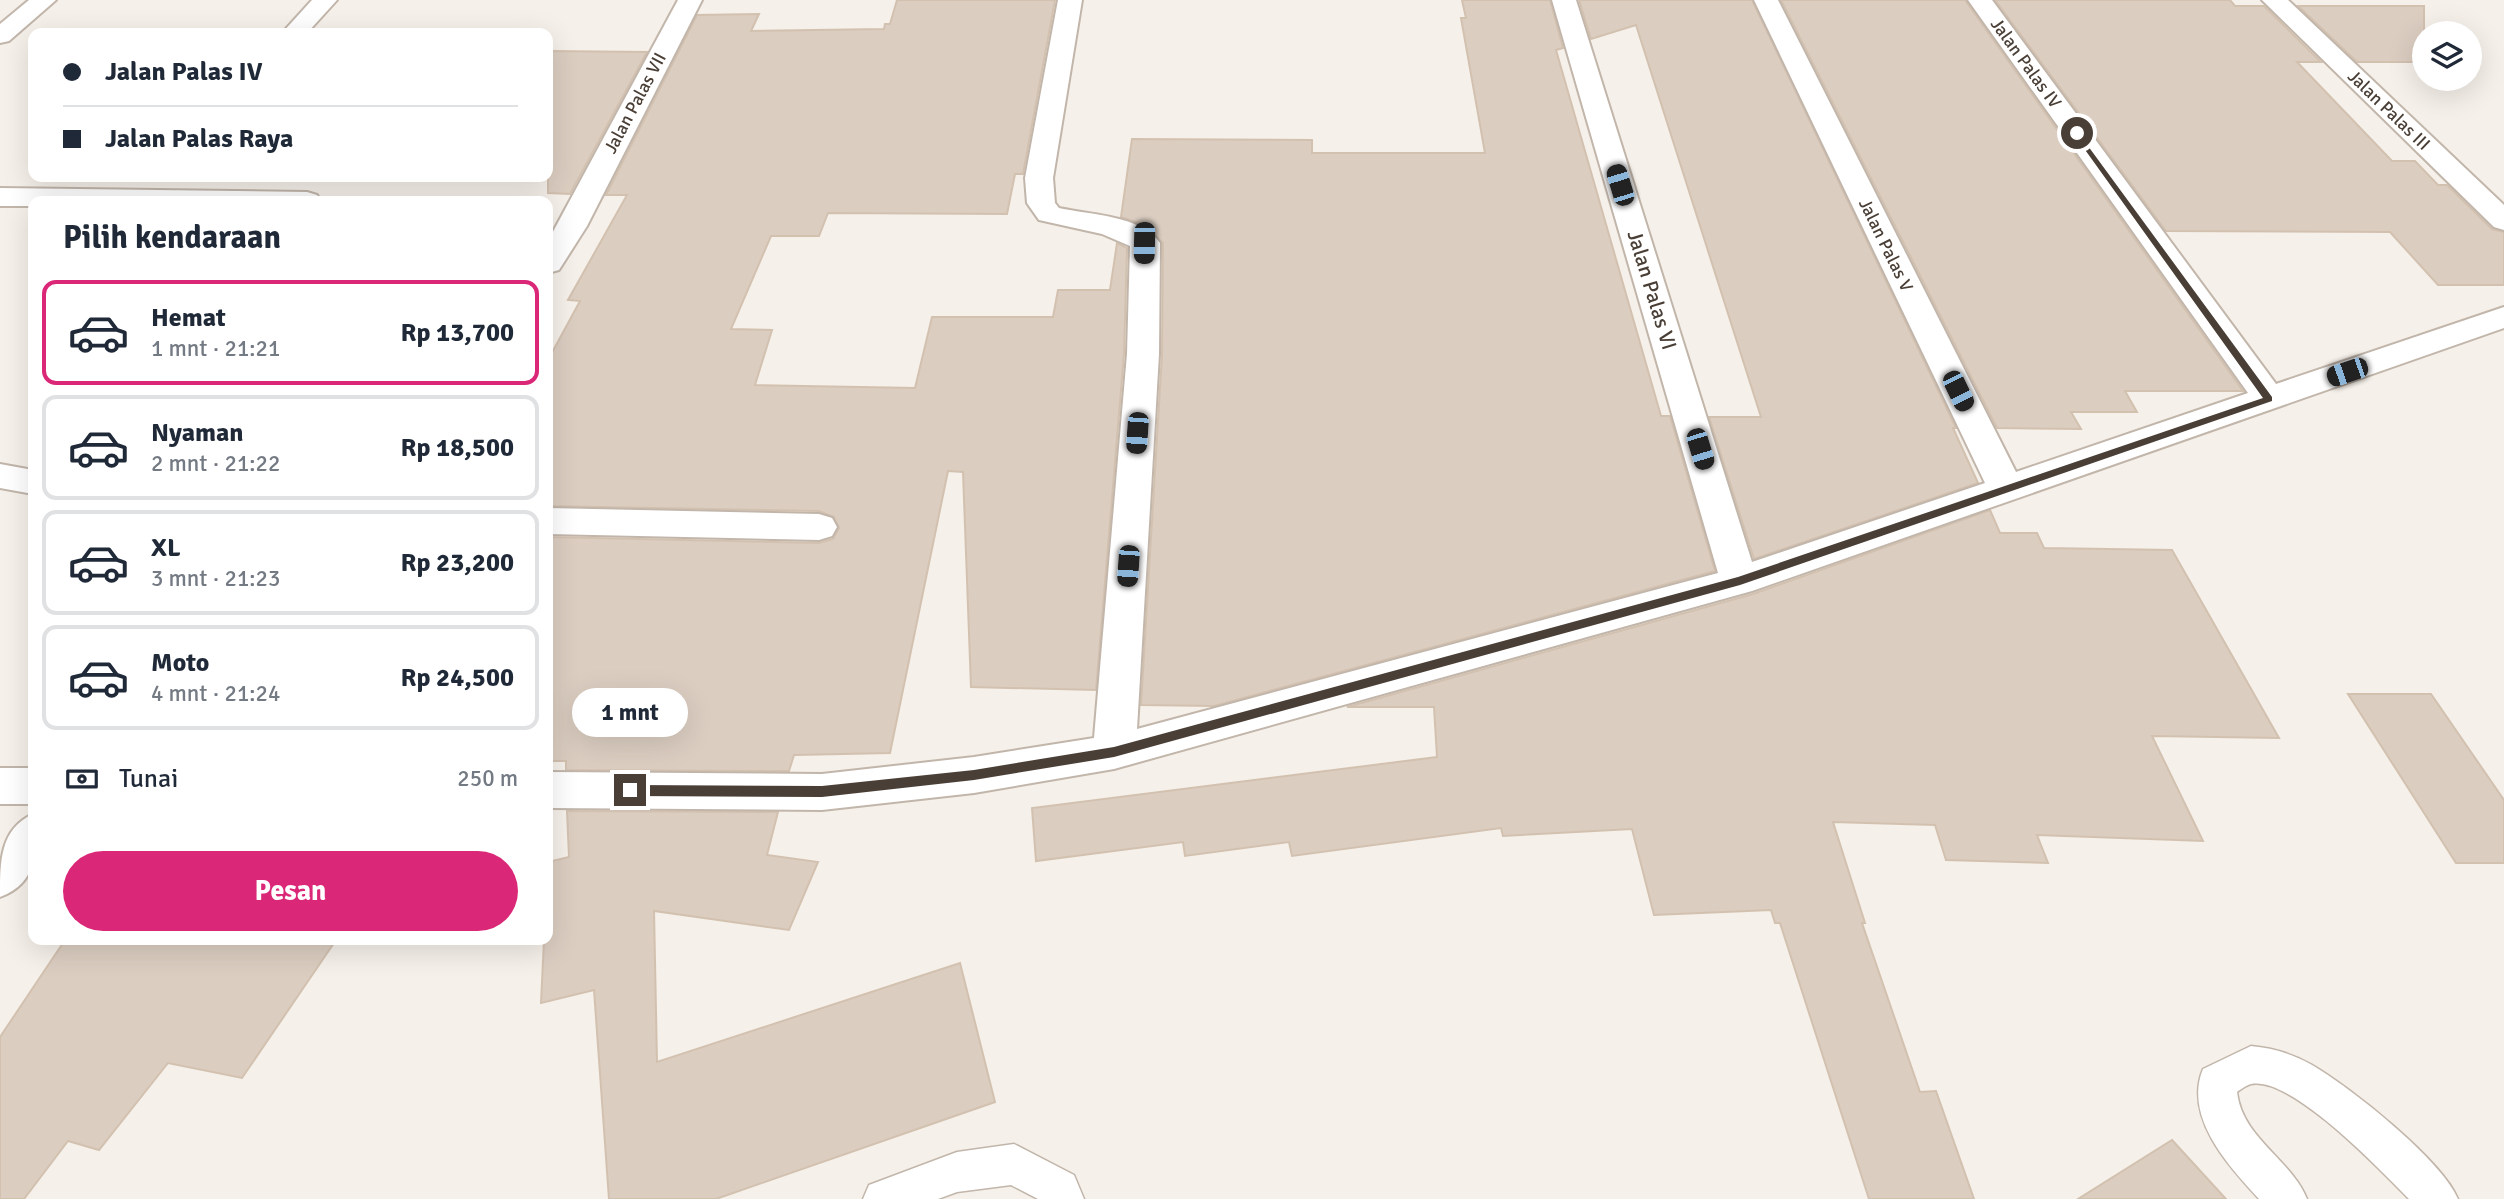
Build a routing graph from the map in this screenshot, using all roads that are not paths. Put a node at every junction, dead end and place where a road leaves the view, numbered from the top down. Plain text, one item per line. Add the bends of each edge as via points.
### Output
1 (44, 0) edge
2 (325, 0) edge
3 (690, 0) edge
4 (1070, 0) edge
5 (1564, 0) edge
6 (1766, 0) edge
7 (1980, 0) edge
8 (2274, 0) edge
9 (299, 28) edge
10 (0, 36) edge
11 (157, 182) edge
12 (144, 196) edge
13 (0, 197) edge
14 (28, 197) edge
15 (553, 205) edge
16 (581, 205) junction
17 (2504, 221) edge
18 (553, 256) edge
19 (2504, 317) edge
20 (2269, 399) junction
21 (0, 476) edge
22 (28, 481) edge
23 (2006, 489) junction
24 (553, 521) edge
25 (819, 527) dead end
26 (1740, 581) junction
27 (1114, 752) junction
28 (0, 786) edge
29 (28, 786) edge
30 (553, 790) edge
31 (28, 840) edge
32 (0, 877) edge
33 (883, 1199) edge
34 (1064, 1199) edge
35 (2287, 1199) edge
36 (2438, 1199) edge

1 - 10 street
2 - 9 street
3 - 16 street, Jalan Palas VII
4 - 27 street via 1041,157 1041,203 1049,214 1110,226 1144,243 1143,354
5 - 26 street, Jalan Palas VI
6 - 23 street, Jalan Palas V
7 - 20 street, Jalan Palas IV
8 - 17 street, Jalan Palas III
11 - 12 street
13 - 14 street
15 - 16 street
16 - 18 street, Jalan Palas VII
19 - 20 street
20 - 23 street
21 - 22 street
23 - 26 street
24 - 25 street
26 - 27 street
27 - 30 street via 974,775 822,792
28 - 29 street
31 - 32 street
33 - 34 lane via 957,1172 1014,1164 1060,1189
35 - 36 lane via 2247,1156 2220,1114 2217,1082 2251,1065 2287,1070 2344,1110

